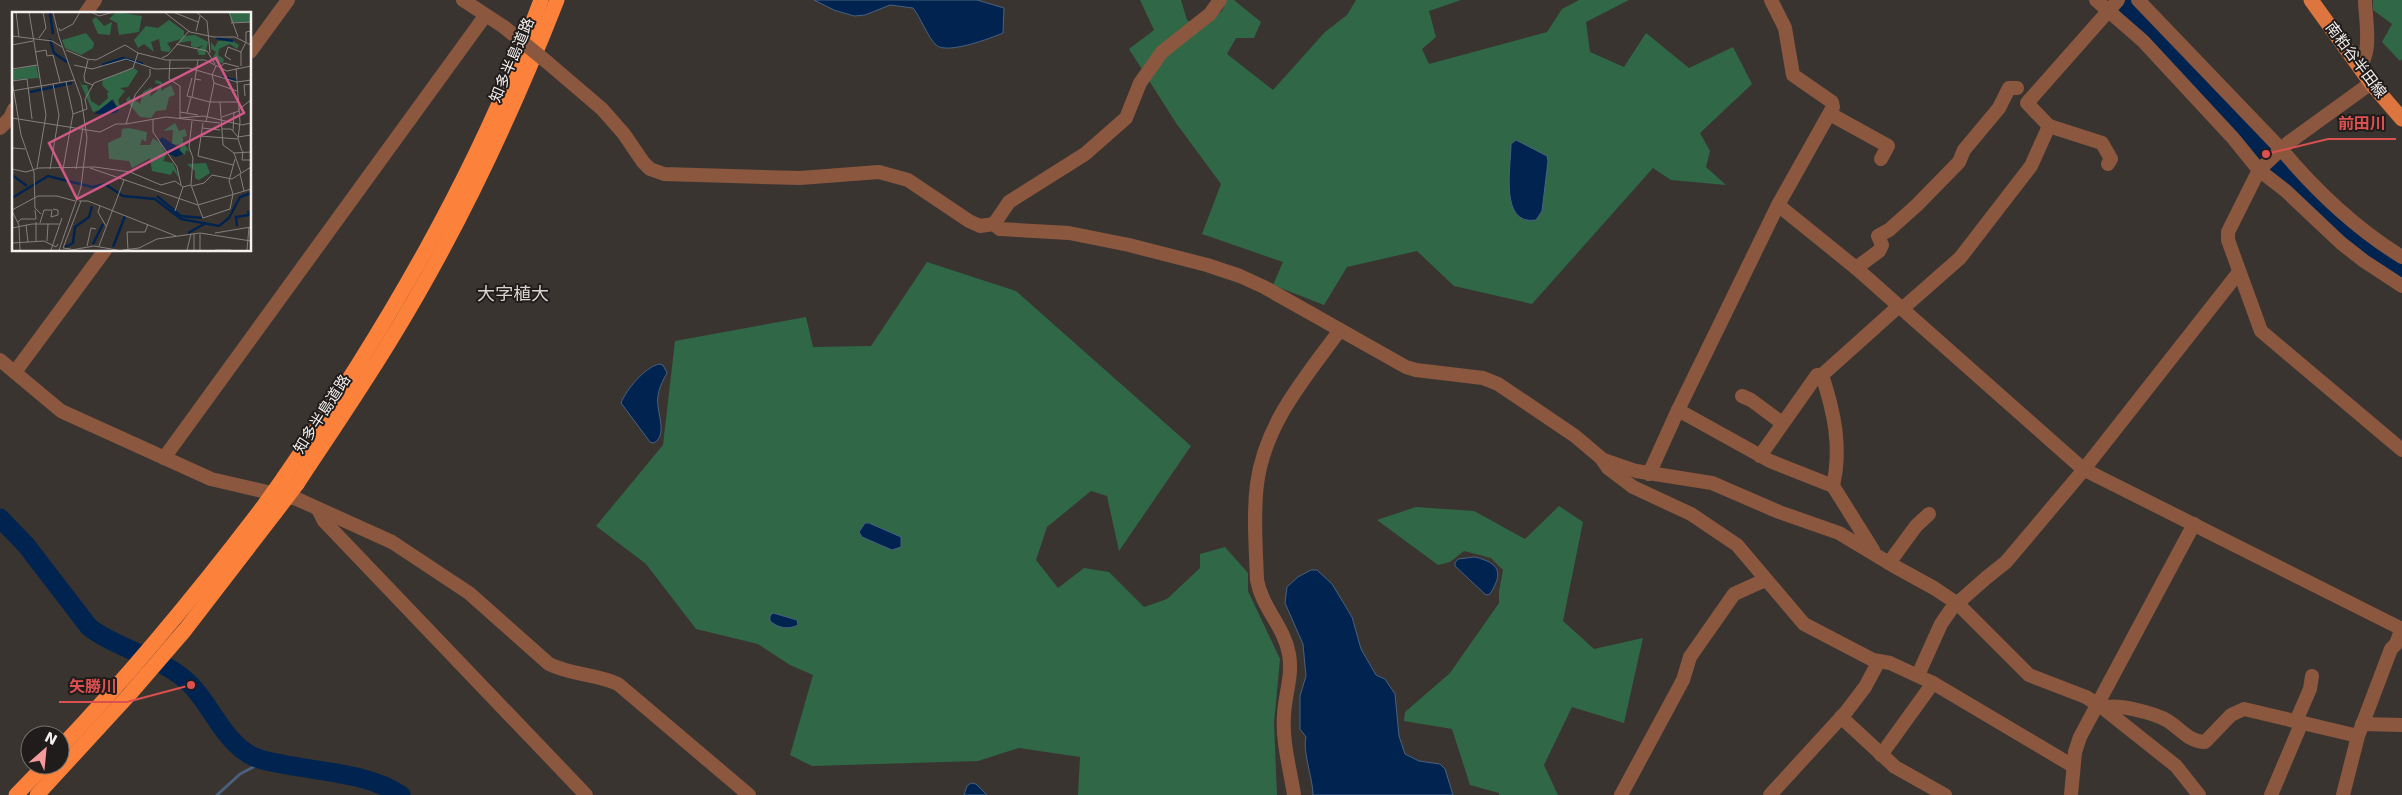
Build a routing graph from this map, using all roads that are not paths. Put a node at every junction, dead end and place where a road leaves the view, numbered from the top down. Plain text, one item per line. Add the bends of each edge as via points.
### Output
1 (95, 0) edge
2 (288, 0) edge
3 (462, 0) edge
4 (541, 0) edge
5 (557, 0) edge
6 (1220, 0) edge
7 (1771, 0) edge
8 (2096, 0) edge
9 (2138, 0) edge
10 (2311, 0) edge
11 (2365, 0) edge
12 (2112, 6) edge
13 (86, 12) edge
14 (486, 16) junction
15 (251, 51) edge
16 (2359, 65) junction
17 (2371, 83) junction
18 (2027, 103) junction
19 (12, 114) edge
20 (1830, 114) junction
21 (2402, 119) edge
22 (2049, 126) junction
23 (0, 128) edge
24 (2281, 149) junction
25 (1881, 159) dead end
26 (2108, 164) dead end
27 (2261, 168) junction
28 (1778, 205) junction
29 (994, 224) junction
30 (104, 251) edge
31 (2402, 257) edge
32 (1856, 268) junction
33 (2239, 272) junction
34 (2402, 286) edge
35 (1900, 307) junction
36 (1340, 330) junction
37 (0, 360) edge
38 (15, 372) junction
39 (1822, 375) junction
40 (1742, 396) dead end
41 (1678, 410) junction
42 (1782, 423) junction
43 (2402, 450) edge
44 (1760, 456) junction
45 (164, 458) junction
46 (1601, 458) junction
47 (2083, 469) junction
48 (1649, 474) junction
49 (290, 481) junction
50 (1833, 486) junction
51 (318, 509) junction
52 (1929, 514) dead end
53 (2194, 524) junction
54 (1885, 561) junction
55 (1765, 580) junction
56 (1958, 604) junction
57 (2402, 628) edge
58 (2399, 645) edge
59 (1879, 661) junction
60 (1918, 675) junction
61 (2312, 676) dead end
62 (1933, 682) junction
63 (123, 691) junction
64 (2100, 706) junction
65 (1841, 717) junction
66 (2299, 721) junction
67 (2402, 725) edge
68 (2360, 730) junction
69 (70, 739) edge
70 (1882, 755) junction
71 (2073, 766) junction
72 (35, 775) edge
73 (16, 795) edge
74 (37, 795) edge
75 (586, 795) edge
76 (749, 795) edge
77 (1294, 795) edge
78 (1621, 795) edge
79 (1770, 795) edge
80 (1945, 795) edge
81 (2071, 795) edge
82 (2199, 795) edge
83 (2271, 795) edge
84 (2343, 795) edge

1 - 13 street
2 - 15 street
3 - 14 street
4 - 49 highway, 知多半島道路 via 473,156 425,250
5 - 49 highway, 知多半島道路 via 486,162 438,258 391,340
6 - 29 street via 1210,14 1162,52 1140,83 1126,118 1085,154 1009,202
7 - 20 street via 1785,28 1793,75 1832,102
8 - 12 street
9 - 24 street
10 - 16 main road, 南粕谷半田線
11 - 16 street via 2367,47
12 - 18 street
12 - 27 street via 2124,24
14 - 29 street, bridge via 504,27 602,110 650,169 664,174 800,178 879,172 908,180 980,226
14 - 45 street
16 - 17 main road, 南粕谷半田線
17 - 21 main road, 南粕谷半田線
17 - 24 street
18 - 22 street
18 - 32 street via 2015,83 1964,150 1959,162 1917,205 1878,236 1882,245 1879,251
19 - 23 street
20 - 25 street via 1888,146
20 - 28 street
22 - 26 street via 2102,143 2111,160
22 - 35 street via 2031,166 1960,258
24 - 27 street
24 - 31 street via 2358,228
27 - 33 street via 2228,232
27 - 34 street via 2341,243
28 - 32 street
28 - 41 street
29 - 36 street via 1000,229 1096,238 1207,265 1240,276
30 - 38 street
32 - 35 street
33 - 43 street via 2261,330
33 - 47 street
35 - 39 street
35 - 47 street
36 - 46 street via 1406,367 1484,378 1498,384
36 - 77 street via 1278,417 1262,458 1257,485 1257,580 1260,594 1280,629 1290,656 1284,742
37 - 38 street
38 - 45 street via 61,410
39 - 42 street via 1817,375 1808,385
39 - 50 street via 1833,412 1837,441
40 - 42 street
41 - 44 street
41 - 48 street
42 - 44 street
44 - 50 street
45 - 51 street via 211,479 297,499
46 - 48 street
46 - 55 street via 1608,468 1633,488 1691,514 1737,545
47 - 53 street
47 - 56 street via 2006,562
48 - 54 street via 1719,485 1779,512 1839,533
49 - 63 highway, 知多半島道路, bridge via 179,626
50 - 54 street via 1864,538
51 - 75 street via 324,521
51 - 76 street via 368,528 446,577 469,593 549,664 560,670 618,684
52 - 54 street
53 - 57 street
53 - 64 street
54 - 56 street
55 - 59 street via 1804,624
55 - 78 street via 1734,594 1690,657 1683,680
56 - 60 street via 1941,624
56 - 64 street via 2029,675 2086,697
57 - 58 street
58 - 68 street via 2391,649
59 - 60 street
59 - 65 street via 1865,687
60 - 62 street
61 - 66 street
62 - 70 street
62 - 71 street
63 - 69 highway, 知多半島道路
63 - 74 highway, 知多半島道路
64 - 66 street via 2112,704 2166,719 2194,742 2205,742 2231,715 2244,709
64 - 71 street via 2080,737
64 - 82 street via 2176,766
65 - 70 street
65 - 79 street
66 - 68 street
66 - 83 street
67 - 68 street
68 - 84 street
70 - 80 street via 1904,772
71 - 81 street
72 - 73 highway

